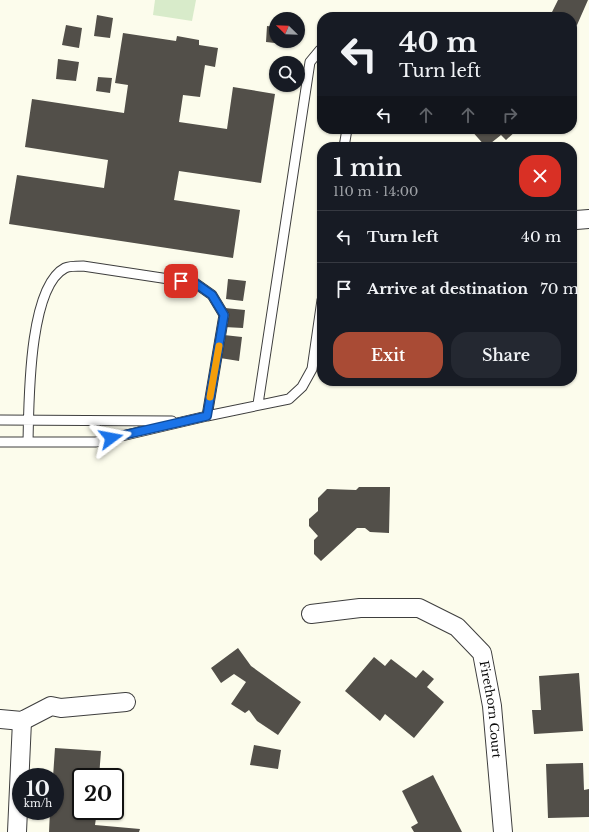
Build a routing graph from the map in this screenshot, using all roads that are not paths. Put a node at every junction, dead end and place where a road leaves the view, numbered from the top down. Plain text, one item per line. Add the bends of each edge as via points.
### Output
1 (317, 54) edge
2 (317, 334) edge
3 (258, 404) junction
4 (207, 416) junction
5 (0, 420) edge
6 (28, 420) junction
7 (186, 421) junction
8 (0, 442) edge
9 (28, 442) junction
10 (311, 614) dead end
11 (126, 702) dead end
12 (0, 719) edge
13 (22, 721) junction
14 (17, 832) edge
15 (503, 832) edge

1 - 3 lane via 310,62
2 - 3 lane via 312,369 302,387 290,399
3 - 4 lane
4 - 6 lane via 224,315 212,295 195,283 83,266 65,268 51,281 43,298 36,325
4 - 7 lane
5 - 6 lane
6 - 7 lane
6 - 9 lane
7 - 9 lane via 96,442
8 - 9 lane
10 - 15 street, Firethorn Court via 360,608 419,608 457,626 482,653 492,706
11 - 13 street via 61,708 51,706
12 - 13 street
13 - 14 street

